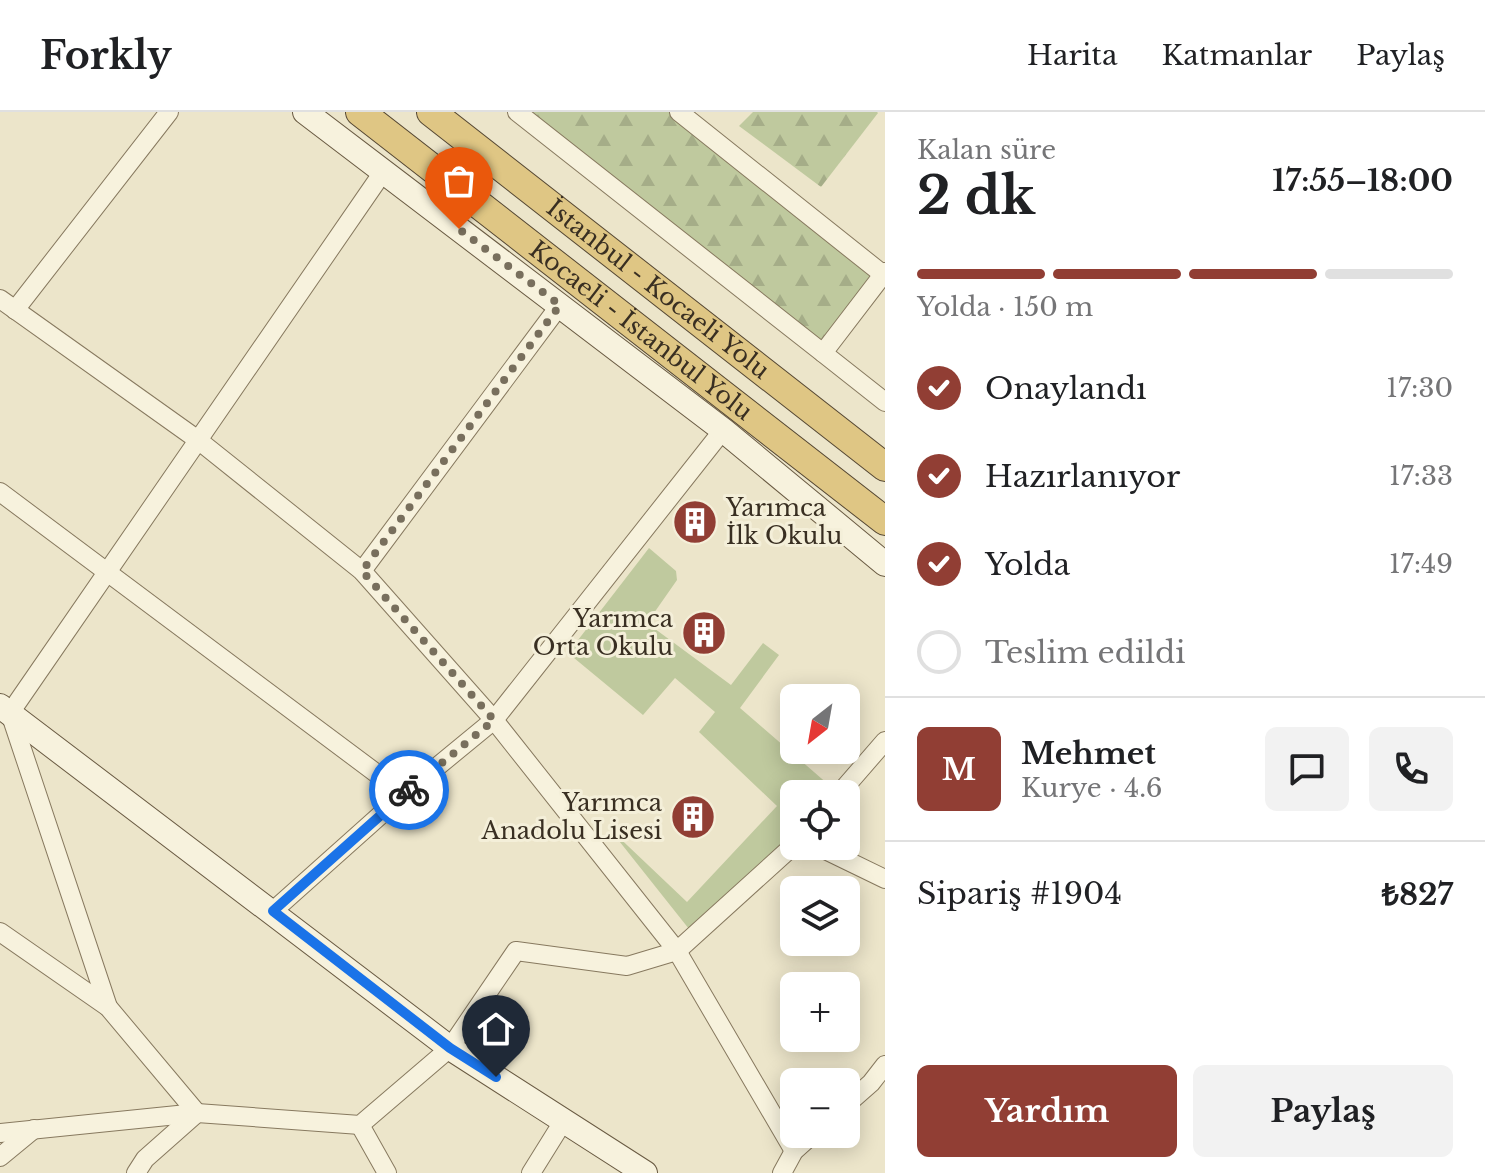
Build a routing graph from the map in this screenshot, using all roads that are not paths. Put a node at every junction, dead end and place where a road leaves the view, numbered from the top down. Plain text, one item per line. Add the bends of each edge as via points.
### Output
1 (169, 112) edge
2 (305, 112) edge
3 (360, 112) edge
4 (431, 112) edge
5 (517, 112) edge
6 (679, 112) edge
7 (383, 172) junction
8 (884, 274) edge
9 (8, 304) edge
10 (560, 305) junction
11 (823, 353) junction
12 (885, 402) edge
13 (723, 430) junction
14 (198, 440) junction
15 (885, 467) edge
16 (0, 492) edge
17 (885, 521) edge
18 (885, 564) edge
19 (362, 571) junction
20 (109, 572) junction
21 (5, 709) edge
22 (494, 720) junction
23 (885, 741) edge
24 (851, 780) edge
25 (404, 794) junction
26 (780, 858) edge
27 (846, 860) edge
28 (885, 879) edge
29 (273, 911) junction
30 (0, 932) edge
31 (677, 951) junction
32 (108, 1007) junction
33 (450, 1048) junction
34 (885, 1065) edge
35 (878, 1083) edge
36 (860, 1095) edge
37 (197, 1113) junction
38 (564, 1120) junction
39 (360, 1125) junction
40 (34, 1129) junction
41 (0, 1133) edge
42 (797, 1148) edge
43 (794, 1151) junction
44 (0, 1157) edge
45 (136, 1173) edge
46 (387, 1173) edge
47 (531, 1173) edge
48 (645, 1173) edge
49 (782, 1173) edge

1 - 9 street
2 - 7 main road
3 - 17 highway, Kocaeli - İstanbul Yolu
4 - 15 highway, İstanbul - Kocaeli Yolu
5 - 11 street
6 - 8 street
7 - 10 main road
7 - 14 street
8 - 11 street
9 - 14 street
10 - 13 main road
10 - 19 street
11 - 12 street
13 - 18 main road
13 - 22 street
14 - 19 street
14 - 20 street
16 - 20 street
19 - 22 street
20 - 21 street
20 - 25 street
21 - 29 main road
21 - 32 street
22 - 25 street
22 - 31 street
23 - 24 street
25 - 29 street
26 - 31 street
27 - 28 street
29 - 33 main road
30 - 32 street
31 - 33 street via 627,966 516,951
31 - 43 street
32 - 37 street
33 - 38 main road
33 - 39 street
34 - 35 street
35 - 36 street
37 - 39 street
37 - 40 street
37 - 45 street
38 - 47 street
38 - 48 main road
39 - 46 street
40 - 41 street
40 - 44 street
42 - 43 street
43 - 49 street

